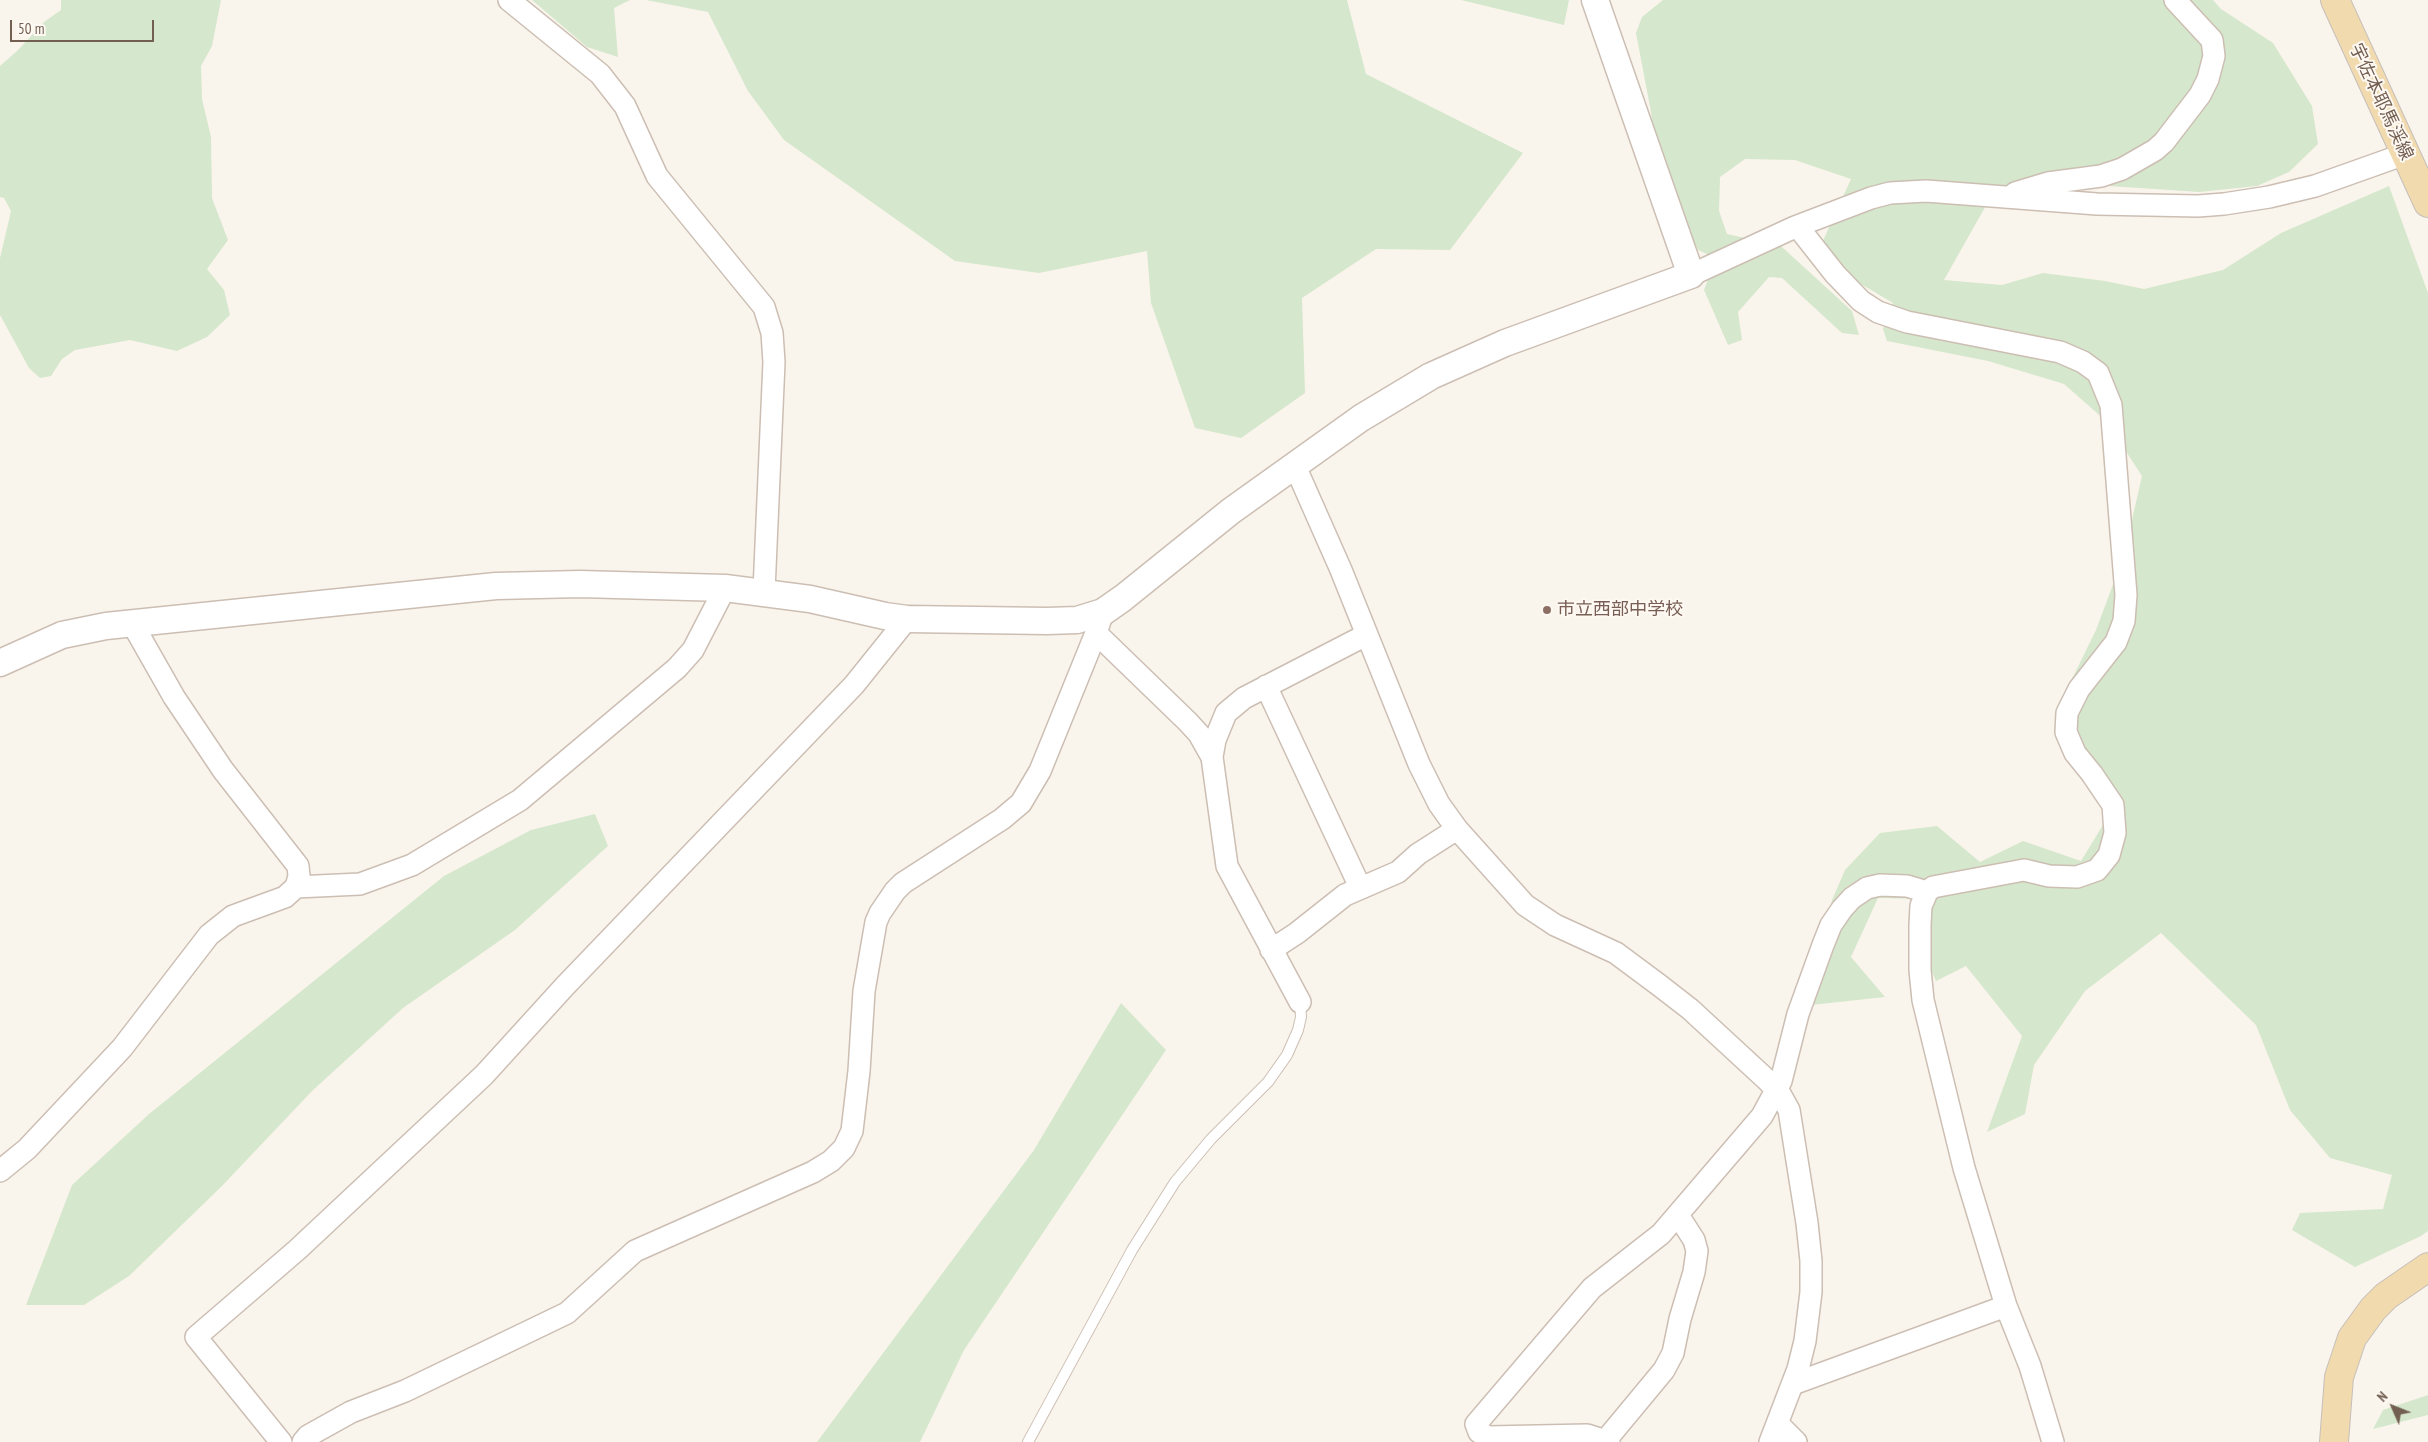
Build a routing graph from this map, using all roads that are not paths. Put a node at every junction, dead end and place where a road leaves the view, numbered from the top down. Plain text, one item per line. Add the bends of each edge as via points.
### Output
1 (509, 0) edge
2 (1595, 0) edge
3 (2175, 0) edge
4 (2335, 0) edge
5 (2406, 154) junction
6 (2004, 197) junction
7 (2428, 203) edge
8 (1798, 227) junction
9 (1691, 275) junction
10 (1295, 466) junction
11 (725, 588) junction
12 (764, 591) junction
13 (907, 618) junction
14 (132, 623) junction
15 (1100, 623) junction
16 (1366, 635) junction
17 (0, 663) edge
18 (1266, 686) junction
19 (1212, 757) junction
20 (1457, 829) junction
21 (296, 887) junction
22 (1360, 887) junction
23 (1927, 892) junction
24 (1270, 950) junction
25 (1300, 1002) joint
26 (1777, 1090) junction
27 (0, 1172) edge
28 (1678, 1215) junction
29 (2428, 1267) edge
30 (2006, 1306) junction
31 (1793, 1384) junction
32 (1774, 1433) edge
33 (1607, 1441) edge
34 (281, 1442) edge
35 (302, 1442) edge
36 (1028, 1442) edge
37 (1796, 1442) edge
38 (2054, 1442) edge
39 (2334, 1442) edge

1 - 12 street via 600,74 625,106 657,176 764,307 772,333 774,362
2 - 9 street
3 - 6 street via 2212,40 2214,56 2200,95 2164,142 2122,169 2101,176 2048,183
4 - 5 main road, 宇佐本耶馬渓線
5 - 6 street via 2315,186 2269,198 2224,204 2097,204
5 - 7 main road, 宇佐本耶馬渓線
6 - 8 street via 1926,191 1890,194 1871,198
8 - 9 street
8 - 23 street via 1835,274 1878,312 1907,322 2060,352 2098,373 2111,405 2126,595 2124,621 2116,642 2066,713 2066,732 2074,753 2113,805 2114,833 2109,855 2097,870 2077,877 2049,876 2024,870 1944,883
9 - 10 street via 1454,364 1361,418
10 - 15 street via 1232,511 1123,598
10 - 16 street
11 - 12 street
11 - 14 street via 580,584 496,586
11 - 21 street via 693,650 677,668 520,800 412,865 360,884
12 - 13 street
13 - 15 street
13 - 34 street via 854,684 484,1075 297,1250 196,1337
14 - 17 street via 62,635
14 - 21 street via 174,698 210,751 298,866
15 - 19 street via 1199,734
15 - 35 street via 1040,771 1021,803 1002,819 903,883 876,922 864,991 852,1131 844,1148 813,1172 635,1251 567,1313 405,1391 351,1412
16 - 18 street
16 - 20 street via 1419,764 1439,804
18 - 19 street via 1226,713 1219,726
18 - 22 street
19 - 24 street via 1226,866
20 - 22 street via 1418,854 1398,872
20 - 26 street via 1525,905 1555,925 1616,953 1638,969 1690,1008
21 - 27 street via 285,897 233,916 209,935 122,1048 27,1149
22 - 24 street
23 - 26 street via 1907,886 1880,885 1860,893 1842,909 1831,925 1798,1014
23 - 30 street via 1921,906 1920,925 1923,1000 1964,1168
24 - 25 street
25 - 36 lane via 1298,1030 1287,1055 1268,1082 1210,1139 1175,1182 1132,1250
26 - 28 street via 1762,1116
26 - 31 street via 1789,1110 1792,1124 1811,1261 1806,1341
28 - 33 street via 1697,1251 1673,1353 1664,1370
28 - 33 street via 1650,1244 1596,1284 1476,1424 1479,1432 1488,1437 1587,1435
29 - 39 main road via 2386,1296 2352,1338 2339,1377
30 - 31 street
30 - 38 street via 2030,1366
31 - 32 street
32 - 37 street

